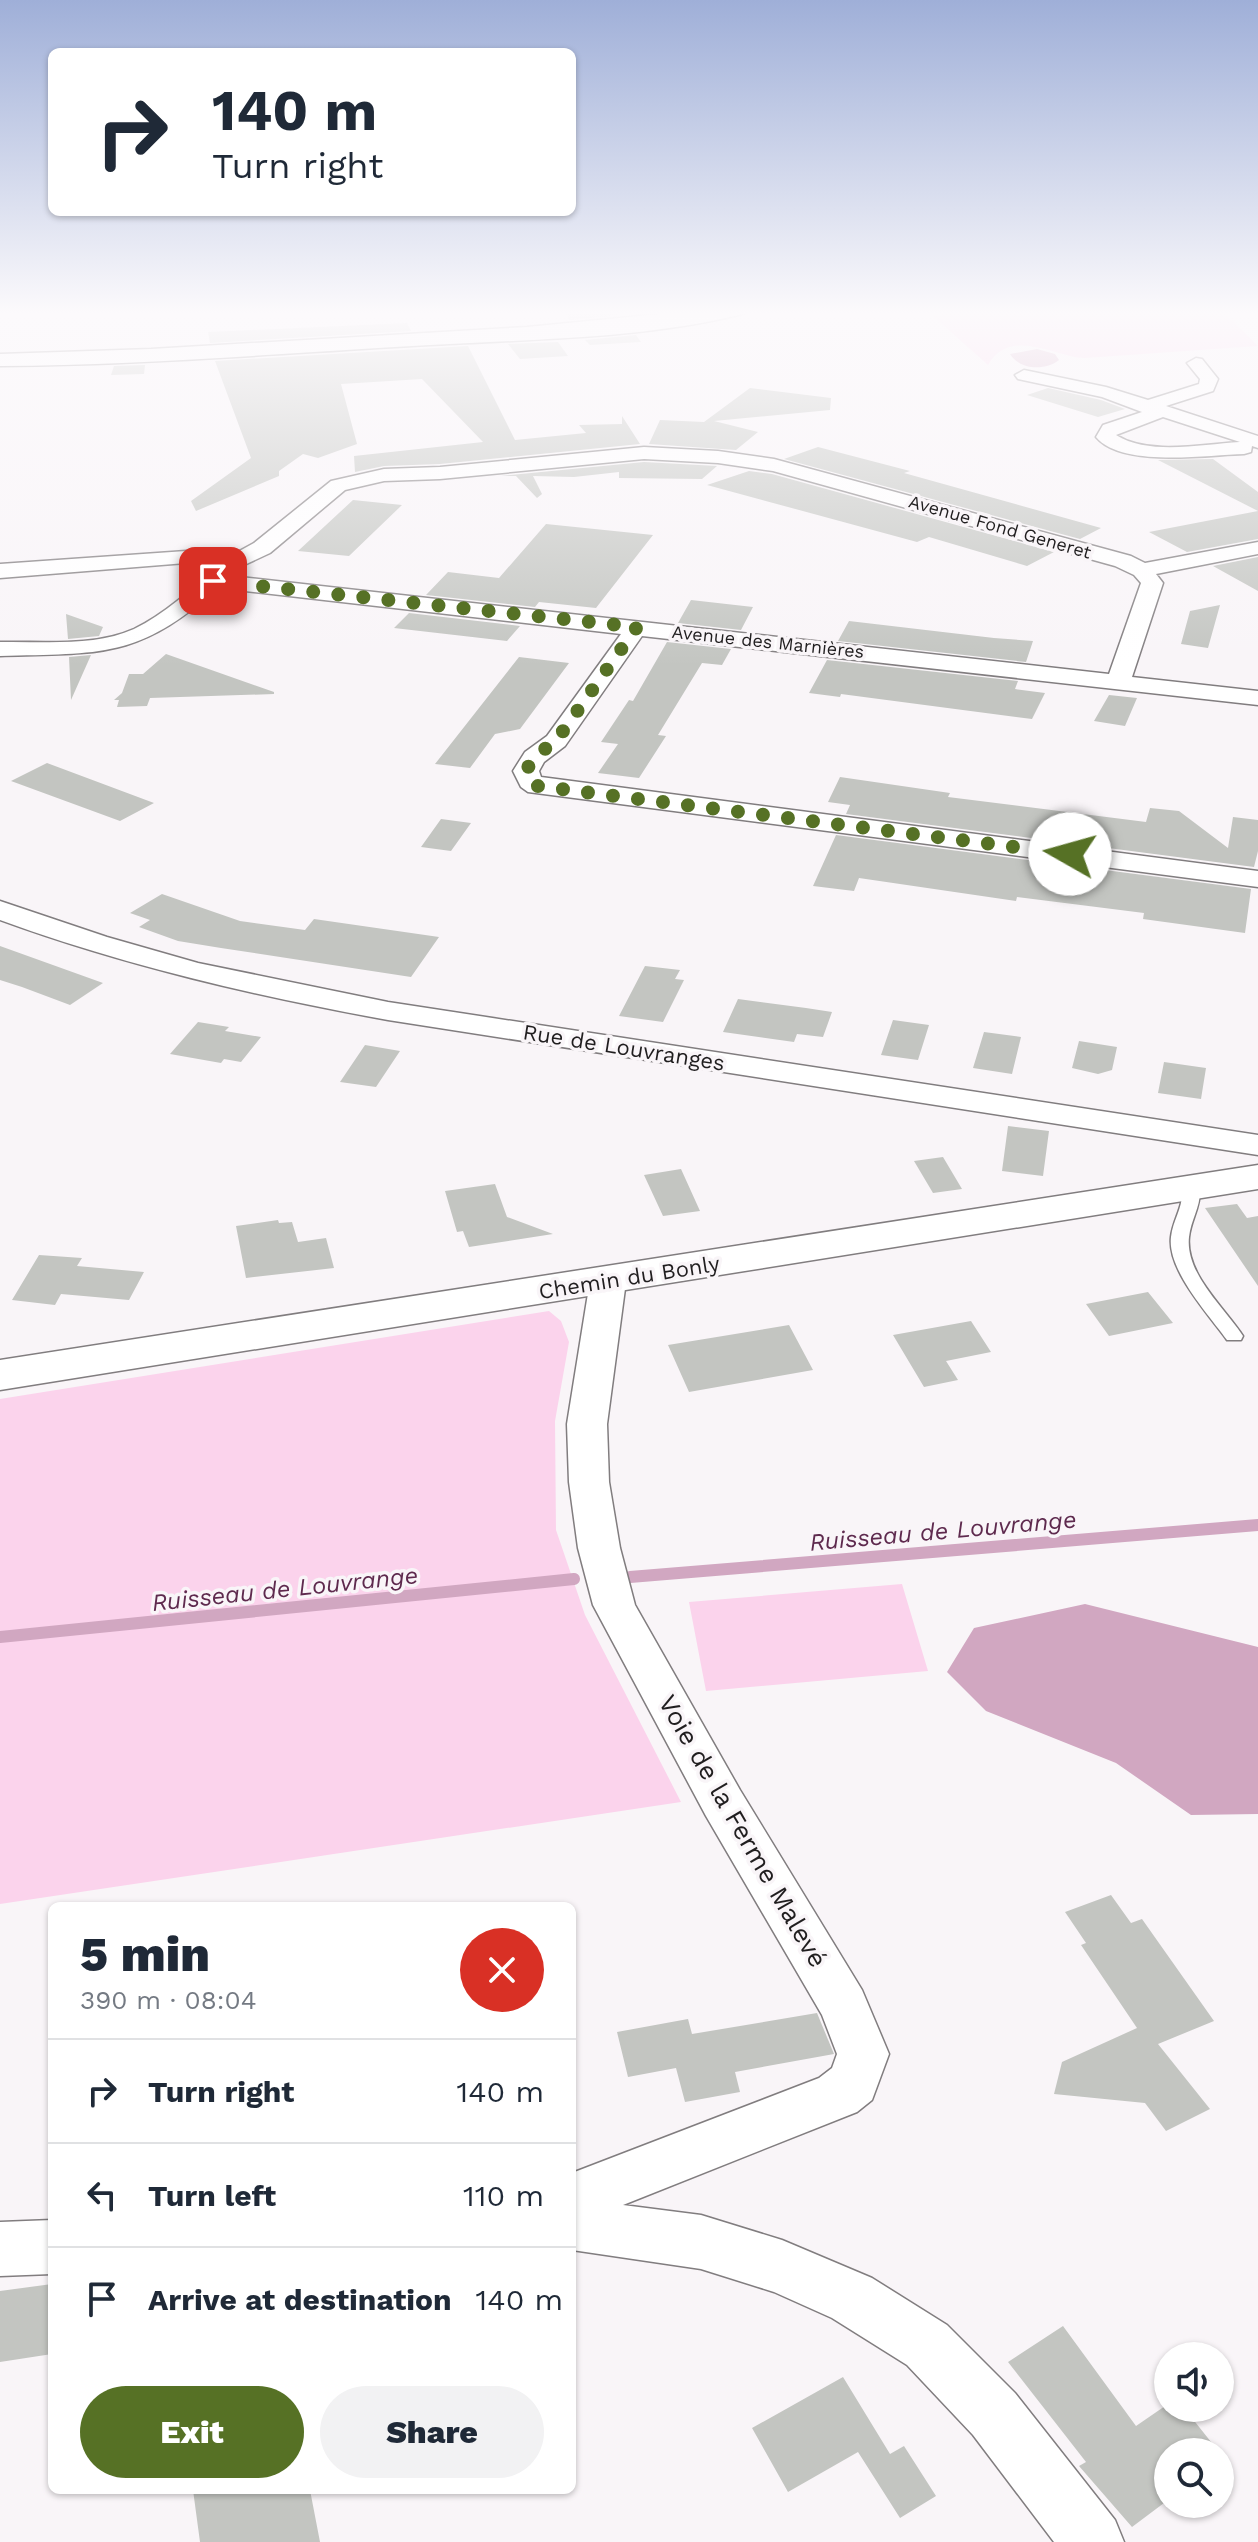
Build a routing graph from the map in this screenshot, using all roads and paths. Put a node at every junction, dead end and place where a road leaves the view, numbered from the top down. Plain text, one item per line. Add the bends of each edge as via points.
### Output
1 (1109, 429) edge
2 (1215, 429) edge
3 (1258, 442) edge
4 (1258, 449) edge
5 (1258, 548) edge
6 (237, 561) junction
7 (1142, 570) junction
8 (0, 571) edge
9 (213, 581) junction
10 (637, 627) junction
11 (0, 649) edge
12 (1118, 682) junction
13 (1258, 698) edge
14 (1258, 879) edge
15 (0, 910) edge
16 (1258, 1145) edge
17 (1258, 1177) edge
18 (1191, 1188) junction
19 (608, 1281) junction
20 (1234, 1336) dead end
21 (0, 1375) edge
22 (576, 2197) edge
23 (576, 2225) edge
24 (48, 2247) edge
25 (0, 2249) edge
26 (1093, 2542) edge

1 - 4 street via 1105,437 1140,449
2 - 3 street
5 - 7 street
6 - 7 street, Avenue Fond Generet via 262,548 338,485 355,479 668,453 774,465
6 - 8 street via 186,557
6 - 9 street
7 - 12 street via 1152,583
9 - 10 street, Avenue des Marnières
9 - 11 street via 139,635 97,644
10 - 12 street, Avenue des Marnières
10 - 14 street via 556,741 534,757 526,771 537,786
12 - 13 street, Avenue des Marnières
15 - 16 street, Rue de Louvranges via 93,945 263,989
17 - 18 street, Chemin du Bonly
18 - 19 street, Chemin du Bonly
18 - 20 lane via 1193,1205 1179,1238 1186,1267
19 - 21 street, Chemin du Bonly
19 - 22 street, Voie de la Ferme Malevé via 587,1424 589,1482 614,1605 844,2006 863,2054 853,2083 838,2095
23 - 26 street via 701,2242 782,2267 852,2298 927,2345 994,2414
24 - 25 street

